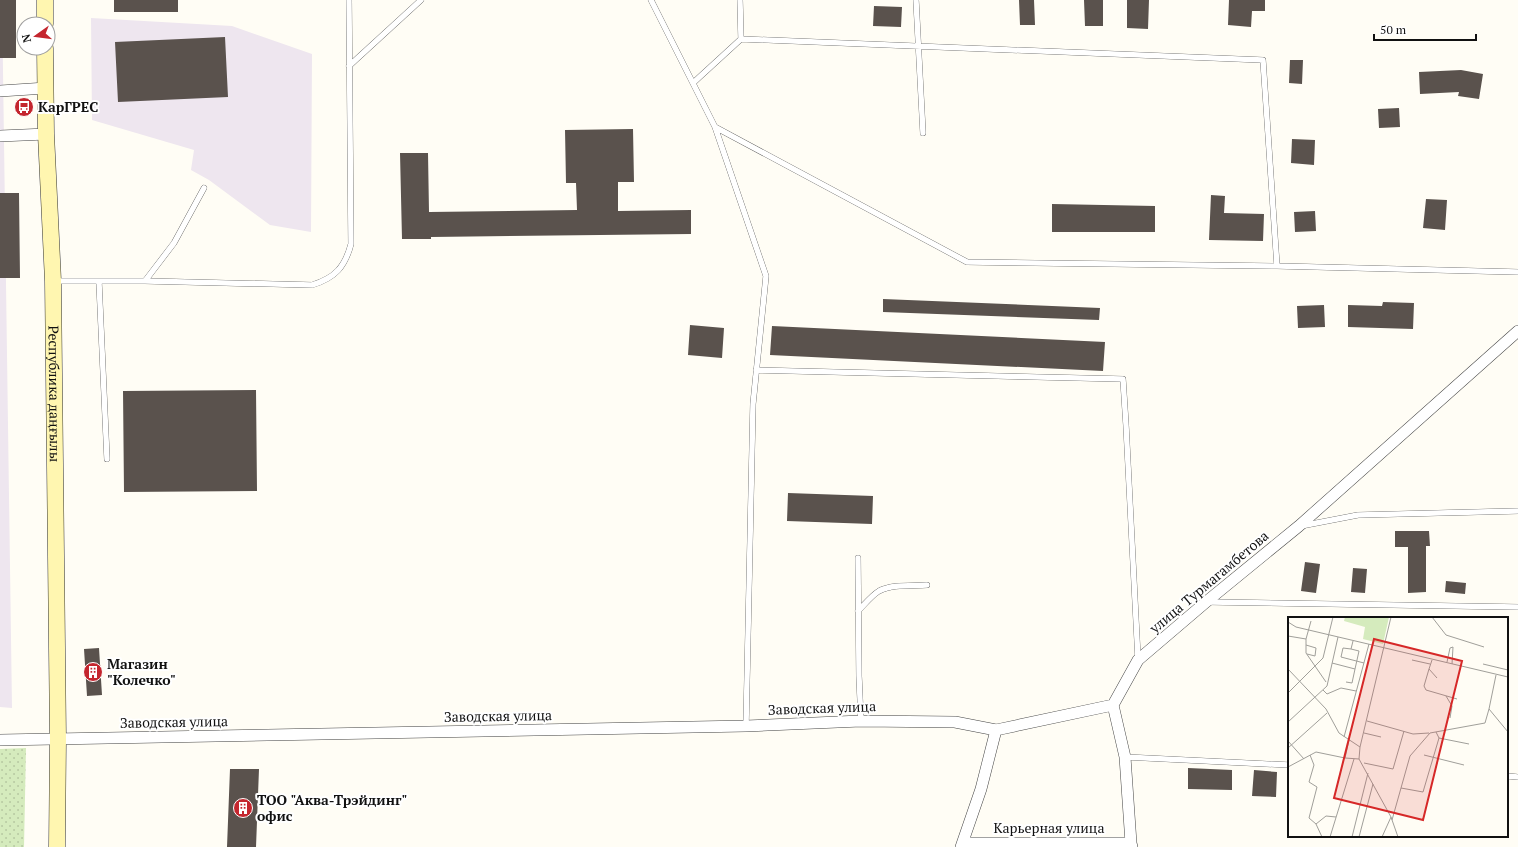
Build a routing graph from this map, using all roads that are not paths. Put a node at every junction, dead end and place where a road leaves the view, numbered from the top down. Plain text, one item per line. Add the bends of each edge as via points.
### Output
1 (45, 0) edge
2 (349, 0) edge
3 (421, 0) edge
4 (651, 0) edge
5 (740, 0) edge
6 (916, 0) edge
7 (45, 16) edge
8 (741, 39) junction
9 (919, 46) junction
10 (45, 56) edge
11 (349, 66) junction
12 (693, 83) junction
13 (46, 88) junction
14 (0, 91) edge
15 (715, 127) junction
16 (923, 133) dead end
17 (46, 134) junction
18 (0, 136) edge
19 (204, 188) dead end
20 (1277, 266) junction
21 (1518, 272) edge
22 (53, 281) junction
23 (145, 281) junction
24 (99, 282) junction
25 (1518, 332) edge
26 (756, 370) junction
27 (107, 459) dead end
28 (1518, 511) edge
29 (1299, 526) junction
30 (858, 558) dead end
31 (926, 585) dead end
32 (1206, 602) junction
33 (1518, 607) edge
34 (858, 611) junction
35 (1138, 660) junction
36 (1113, 705) junction
37 (861, 721) junction
38 (746, 726) junction
39 (996, 730) junction
40 (58, 739) junction
41 (0, 740) edge
42 (1125, 757) junction
43 (1288, 765) edge
44 (1508, 776) edge
45 (1518, 777) edge
46 (962, 845) edge
47 (1132, 845) edge
48 (57, 847) edge

1 - 7 main road
2 - 11 lane
3 - 11 lane
4 - 12 lane
5 - 8 lane
6 - 9 lane
8 - 9 lane
8 - 12 lane
9 - 16 lane
9 - 20 lane via 1263,60
10 - 13 main road, Республика даңғылы
11 - 23 lane via 351,244 344,263 337,272 330,278 312,285
12 - 15 lane
13 - 14 street
13 - 17 main road, Республика даңғылы
15 - 20 lane via 967,262
15 - 26 lane via 766,276
17 - 18 street
17 - 22 main road, Республика даңғылы
19 - 23 lane via 174,243
20 - 21 lane
22 - 24 lane
22 - 40 main road, Республика даңғылы
23 - 24 lane
24 - 27 lane
25 - 29 street, улица Турмагамбетова
26 - 35 lane via 1123,379
26 - 38 lane via 753,404
28 - 29 lane via 1358,516
29 - 32 street, улица Турмагамбетова
30 - 34 lane
31 - 34 lane via 890,587 872,597
32 - 33 lane
32 - 35 street, улица Турмагамбетова
34 - 37 lane
35 - 36 street, улица Турмагамбетова
36 - 39 street
36 - 42 street
37 - 38 street, Заводская улица
37 - 39 street, Заводская улица via 955,722
38 - 40 street, Заводская улица
39 - 46 street via 981,789
40 - 41 street, Заводская улица
40 - 48 main road, Республика даңғылы
42 - 43 lane
42 - 47 street
44 - 45 lane
46 - 47 street, Карьерная улица

